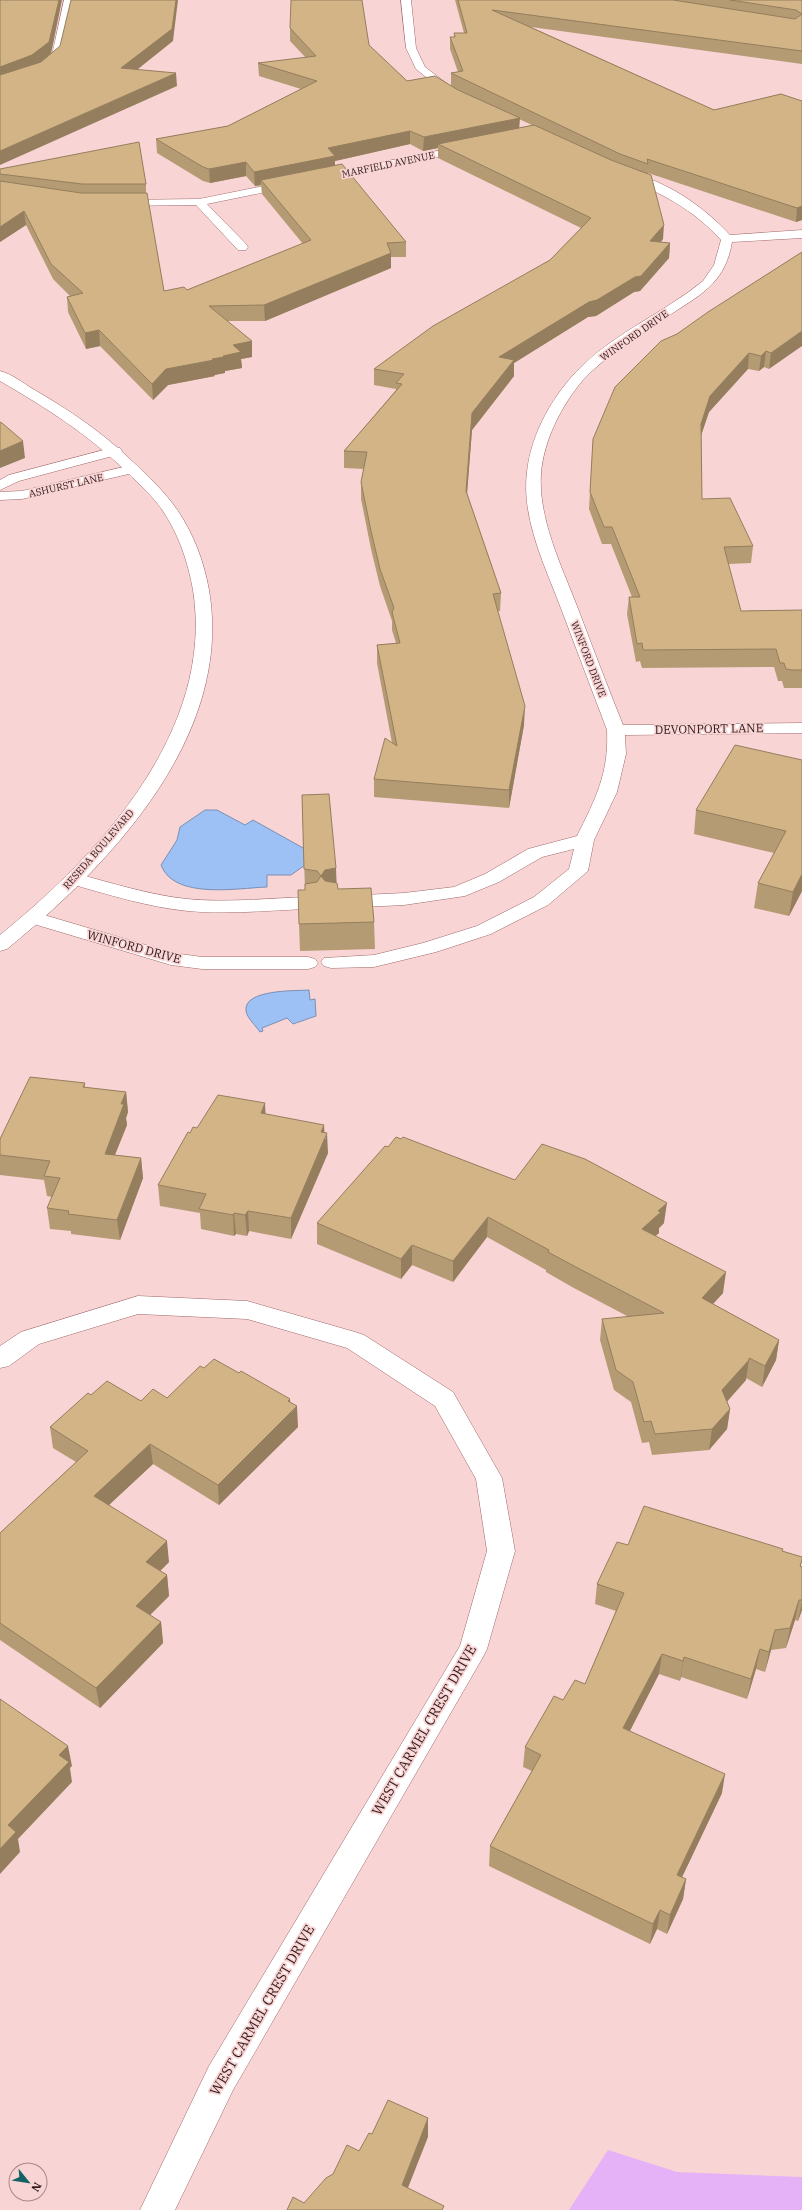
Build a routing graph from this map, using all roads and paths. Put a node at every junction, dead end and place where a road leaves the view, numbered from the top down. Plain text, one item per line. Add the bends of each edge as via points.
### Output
1 (69, 0) edge
2 (406, 0) edge
3 (0, 85) edge
4 (463, 99) edge
5 (479, 145) edge
6 (615, 171) edge
7 (199, 202) junction
8 (106, 203) edge
9 (802, 234) edge
10 (727, 239) junction
11 (242, 246) dead end
12 (0, 375) edge
13 (115, 451) junction
14 (132, 469) junction
15 (0, 486) edge
16 (0, 496) edge
17 (802, 728) edge
18 (616, 730) junction
19 (585, 840) junction
20 (74, 880) junction
21 (333, 902) edge
22 (310, 903) edge
23 (34, 918) junction
24 (0, 945) edge
25 (308, 962) dead end
26 (331, 962) dead end
27 (0, 1359) edge
28 (157, 2210) edge

1 - 3 street via 57,56 38,71
2 - 4 street via 411,48 421,69
5 - 7 street, MARFIELD AVENUE
6 - 10 street via 657,187 695,207 712,221
7 - 8 street, MARFIELD AVENUE
7 - 11 street
9 - 10 street
10 - 18 street, WINFORD DRIVE via 720,269 706,285 611,350 579,376 557,407 543,440 534,472 537,519
12 - 13 street, RESEDA BOULEVARD via 82,425
13 - 14 street, RESEDA BOULEVARD
13 - 15 street, ASHURST LANE via 14,478
14 - 16 street, ASHURST LANE via 22,495
14 - 20 street, RESEDA BOULEVARD via 157,492 188,541 197,569 202,606 203,652 194,690 180,728 157,776 122,825
17 - 18 street, DEVONPORT LANE
18 - 19 street, WINFORD DRIVE via 617,754 608,792
19 - 21 street via 535,853 492,878 458,892 404,899
19 - 26 street, WINFORD DRIVE via 578,871 541,901 484,930 429,948 374,960
20 - 22 street via 158,901 189,905
20 - 23 street, RESEDA BOULEVARD
23 - 24 street, RESEDA BOULEVARD
23 - 25 street, WINFORD DRIVE via 171,959 202,963
27 - 28 street, WEST CARMEL CREST DRIVE via 30,1338 138,1305 247,1310 355,1341 444,1399 489,1478 500,1551 473,1649 221,2078

